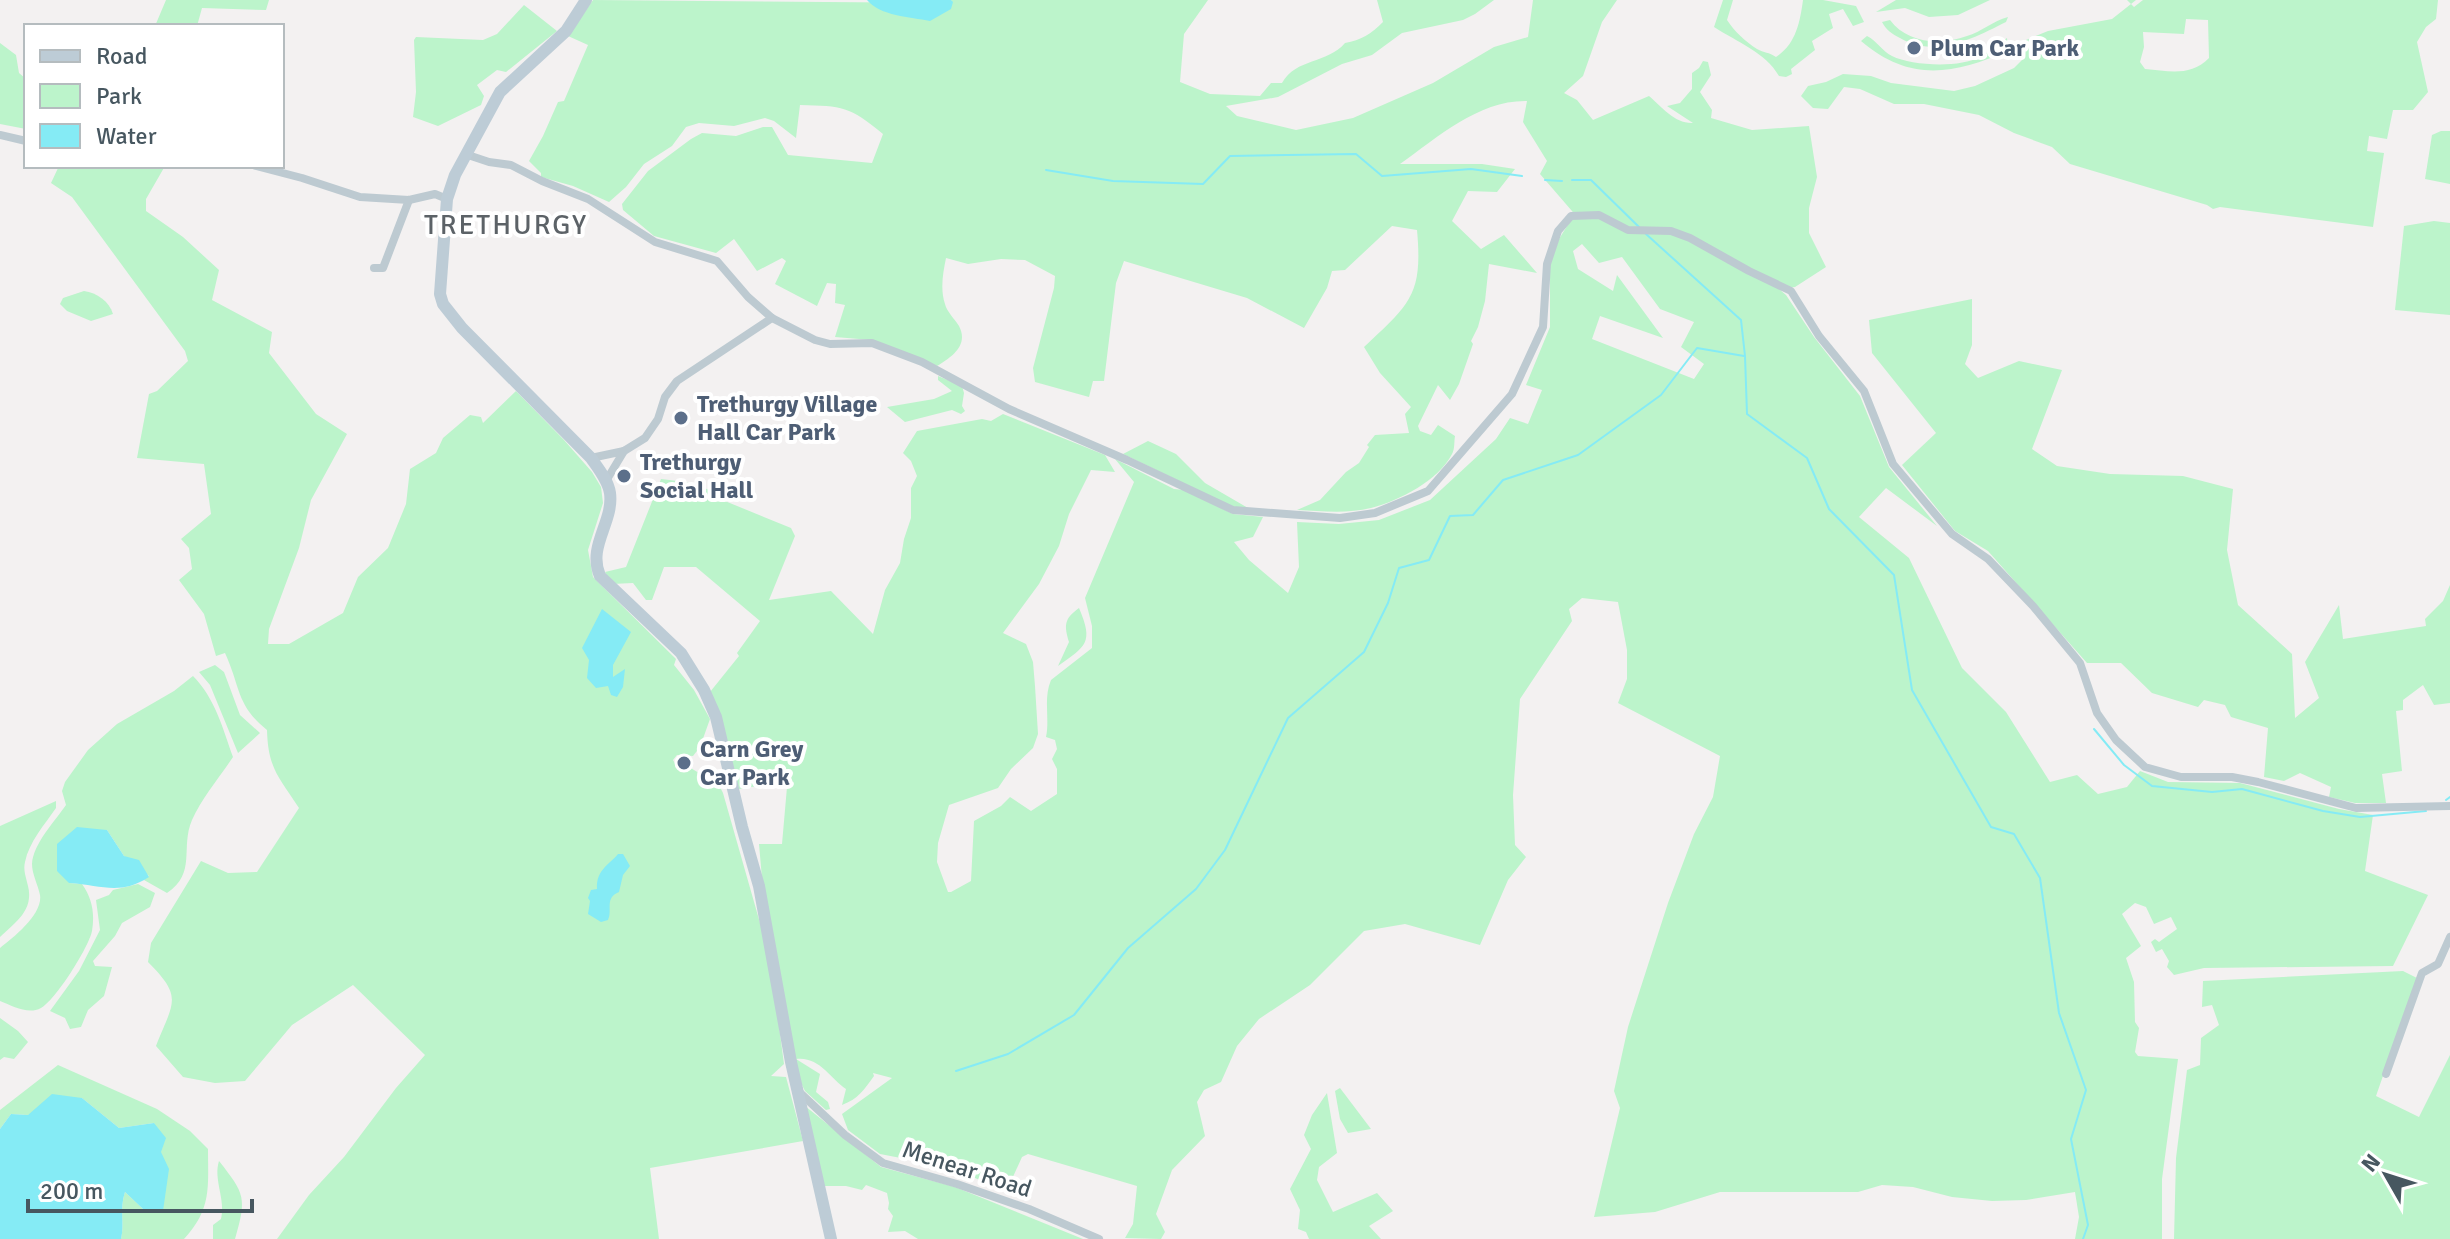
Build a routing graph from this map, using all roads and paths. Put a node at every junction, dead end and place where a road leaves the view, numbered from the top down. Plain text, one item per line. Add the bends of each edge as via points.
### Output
1 (586, 0) edge
2 (0, 135) edge
3 (24, 141) edge
4 (465, 154) junction
5 (264, 168) edge
6 (447, 199) junction
7 (409, 200) junction
8 (374, 268) dead end
9 (772, 318) junction
10 (624, 451) junction
11 (591, 458) junction
12 (606, 481) junction
13 (2450, 806) edge
14 (2450, 937) edge
15 (2386, 1074) dead end
16 (797, 1089) junction
17 (831, 1239) edge
18 (1099, 1239) edge

1 - 4 street via 566,31 500,92
2 - 3 street
4 - 6 street
4 - 9 street via 511,165 575,192 655,242 717,261
5 - 7 street via 360,197
6 - 7 street via 435,194
6 - 11 street via 443,304
7 - 8 street via 383,268
9 - 10 street via 677,381 645,438
9 - 13 street via 815,340 872,343 922,362 1009,409 1233,510 1340,518 1375,513 1428,491 1512,394 1543,327 1547,264 1558,231 1571,216 1599,215 1628,230 1671,231 1791,291 1864,391 1893,464 1952,534 1988,559 2042,617 2080,663 2097,713 2145,767 2181,777 2258,782 2356,808
10 - 11 street
10 - 12 street
11 - 12 street
12 - 16 street via 609,506 596,567 607,585 681,653 716,717 759,886
14 - 15 street via 2438,964 2422,973
16 - 17 street
16 - 18 street, Menear Road via 883,1163 983,1193

